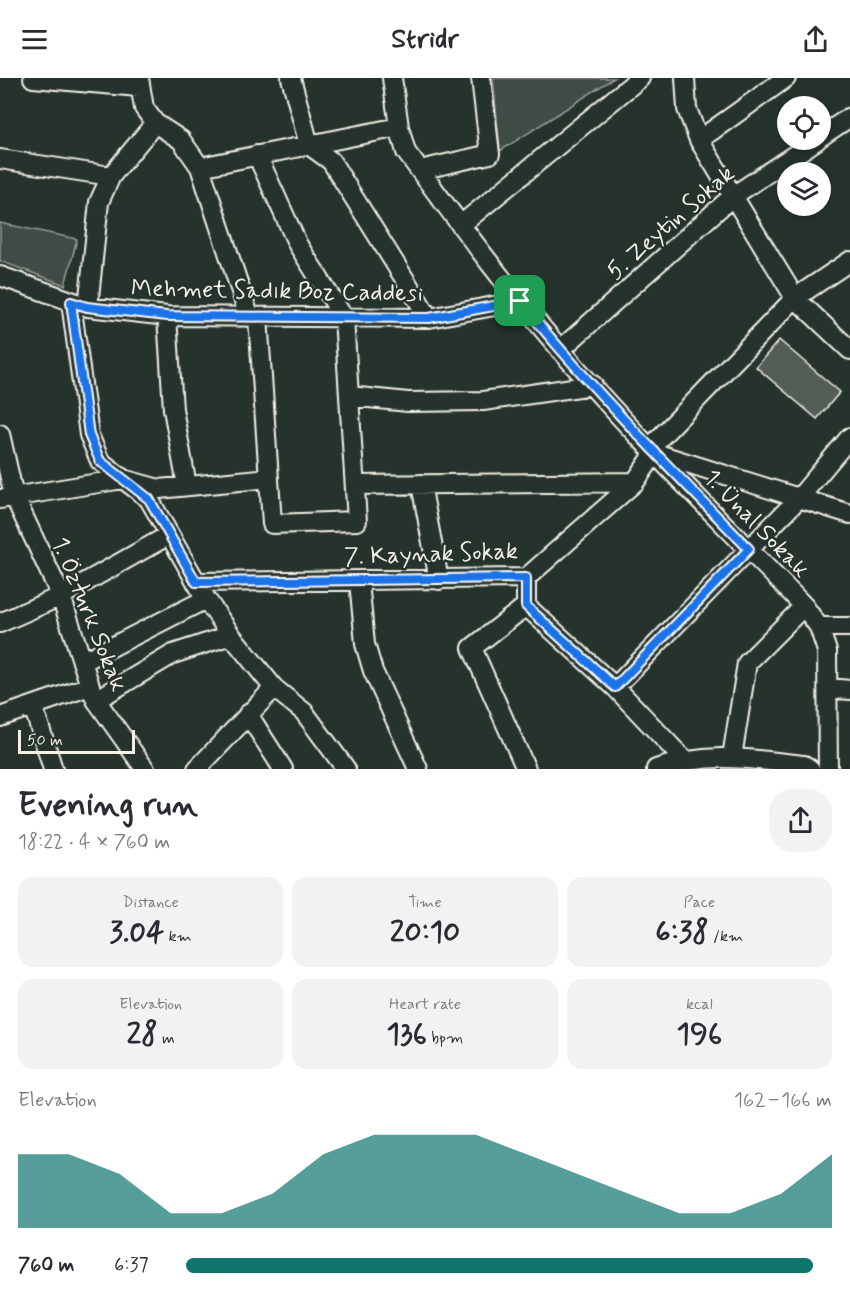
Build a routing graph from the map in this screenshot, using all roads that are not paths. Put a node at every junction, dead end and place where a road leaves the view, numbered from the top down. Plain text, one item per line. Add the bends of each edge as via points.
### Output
1 (33, 78) edge
2 (291, 78) edge
3 (392, 78) edge
4 (481, 78) edge
5 (640, 78) edge
6 (686, 78) edge
7 (786, 78) edge
8 (139, 82) edge
9 (850, 117) edge
10 (155, 123) junction
11 (399, 127) junction
12 (831, 130) edge
13 (699, 140) junction
14 (309, 145) junction
15 (801, 150) edge
16 (257, 155) junction
17 (0, 159) edge
18 (200, 167) junction
19 (420, 170) junction
20 (111, 176) junction
21 (733, 196) junction
22 (462, 224) junction
23 (850, 261) edge
24 (0, 276) edge
25 (795, 298) junction
26 (520, 301) junction
27 (79, 304) junction
28 (167, 316) junction
29 (253, 317) junction
30 (344, 318) junction
31 (429, 318) junction
32 (560, 350) junction
33 (850, 350) edge
34 (593, 385) junction
35 (349, 396) junction
36 (0, 434) edge
37 (850, 437) edge
38 (652, 450) junction
39 (268, 478) junction
40 (123, 479) junction
41 (635, 482) junction
42 (422, 484) junction
43 (355, 485) junction
44 (187, 486) junction
45 (7, 497) edge
46 (799, 498) junction
47 (850, 514) edge
48 (169, 535) junction
49 (749, 549) junction
50 (526, 578) junction
51 (439, 580) junction
52 (359, 581) junction
53 (196, 582) junction
54 (61, 596) junction
55 (206, 599) junction
56 (526, 606) junction
57 (804, 606) junction
58 (0, 623) edge
59 (819, 627) junction
60 (850, 627) edge
61 (231, 635) junction
62 (82, 662) junction
63 (615, 687) junction
64 (274, 688) junction
65 (828, 688) junction
66 (850, 690) edge
67 (93, 693) junction
68 (33, 706) junction
69 (248, 714) junction
70 (0, 717) edge
71 (732, 757) junction
72 (684, 760) junction
73 (708, 763) edge
74 (338, 766) edge
75 (53, 769) edge
76 (145, 769) edge
77 (197, 769) edge
78 (283, 769) edge
79 (418, 769) edge
80 (526, 769) edge
81 (656, 769) edge
82 (810, 769) edge
83 (828, 769) edge

1 - 8 street
2 - 14 street
3 - 11 street, 1. Ünal Sokak
4 - 19 street via 490,154
5 - 22 street
6 - 13 street via 687,109
7 - 13 street
8 - 10 street via 144,108
9 - 12 street, 5. Zeytin Sokak
10 - 18 street via 181,140
10 - 20 street
11 - 14 street
11 - 19 street, 1. Ünal Sokak via 406,152
13 - 21 street
14 - 16 street
14 - 31 street via 331,161
15 - 21 street, 5. Zeytin Sokak
16 - 18 street
16 - 30 street via 298,245
17 - 20 street
18 - 29 street
19 - 22 street, 1. Ünal Sokak
20 - 27 street via 99,202
21 - 25 street
21 - 32 street, 5. Zeytin Sokak
22 - 26 street, 1. Ünal Sokak
23 - 25 street, 7. Kaynak Sokak
24 - 27 street, Mehmet Sadık Boz Caddesi
25 - 33 street
25 - 38 street, 7. Kaynak Sokak
26 - 31 street, Mehmet Sadık Boz Caddesi
26 - 32 street, 1. Ünal Sokak
27 - 28 street, Mehmet Sadık Boz Caddesi
27 - 40 street via 89,435 100,461
28 - 29 street, Mehmet Sadık Boz Caddesi
28 - 44 street via 173,409
29 - 30 street, Mehmet Sadık Boz Caddesi
29 - 39 street
30 - 31 street, Mehmet Sadık Boz Caddesi
30 - 35 street
32 - 34 street, 1. Ünal Sokak
34 - 35 street via 483,401 408,402
34 - 38 street, 1. Ünal Sokak
35 - 43 street
36 - 45 street, 1. Özturk Sokak
37 - 46 street
38 - 41 street, 7. Kaynak Sokak
38 - 46 street
38 - 49 street, 1. Ünal Sokak
39 - 43 street via 272,524 357,521
39 - 44 street
40 - 44 street via 159,489
40 - 45 street
40 - 48 street via 149,499
41 - 42 street
41 - 50 street, 7. Kaynak Sokak
42 - 43 street
42 - 51 street
45 - 54 street, 1. Özturk Sokak
46 - 47 street
46 - 49 street
48 - 53 street
48 - 54 street
49 - 57 street, 1. Ünal Sokak
49 - 63 street
50 - 51 street, 7. Kaynak Sokak
50 - 56 street
51 - 52 street, 7. Kaynak Sokak
52 - 53 street, 7. Kaynak Sokak
52 - 79 street via 365,644 373,671
53 - 55 street
54 - 58 street
54 - 62 street, 1. Özturk Sokak
55 - 61 street
55 - 62 street
56 - 63 street
56 - 80 street via 472,648
57 - 59 street, 1. Ünal Sokak
57 - 71 street via 747,663
59 - 60 street
59 - 65 street, 1. Ünal Sokak via 827,651
61 - 64 street
61 - 67 street via 172,654
62 - 67 street, 1. Özturk Sokak
63 - 72 street
64 - 69 street
64 - 74 street via 304,712
65 - 66 street
65 - 83 street, 1. Ünal Sokak
67 - 68 street
67 - 76 street, 1. Özturk Sokak
68 - 70 street
68 - 75 street
69 - 77 street
69 - 78 street
71 - 73 street
71 - 82 street via 804,765
72 - 73 street
72 - 81 street

